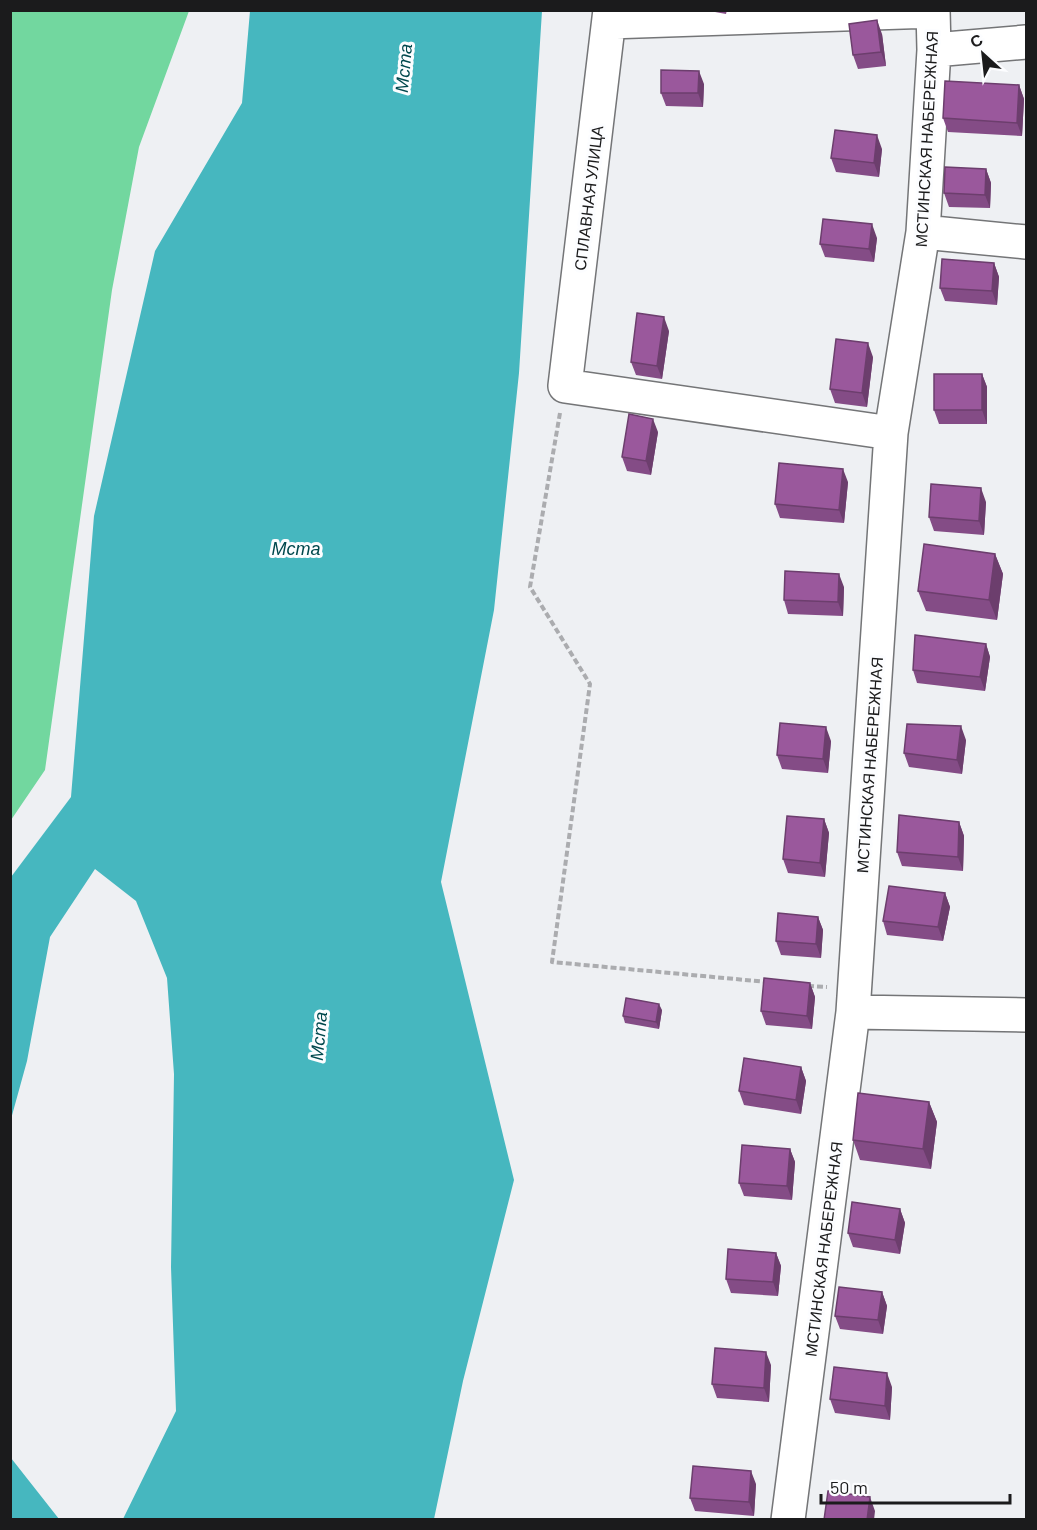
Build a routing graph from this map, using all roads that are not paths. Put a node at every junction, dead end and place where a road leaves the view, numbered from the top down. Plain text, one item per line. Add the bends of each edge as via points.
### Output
1 (933, 11) edge
2 (610, 16) edge
3 (1026, 42) edge
4 (934, 50) junction
5 (923, 232) junction
6 (1026, 242) edge
7 (891, 432) junction
8 (854, 1001) junction
9 (1026, 1015) edge
10 (788, 1520) edge

1 - 2 street
1 - 4 street, МСТИНСКАЯ НАБЕРЕЖНАЯ
2 - 7 street, СПЛАВНАЯ УЛИЦА via 565,386
3 - 4 street
4 - 5 street, МСТИНСКАЯ НАБЕРЕЖНАЯ
5 - 6 street
5 - 7 street, МСТИНСКАЯ НАБЕРЕЖНАЯ
7 - 8 street, МСТИНСКАЯ НАБЕРЕЖНАЯ
8 - 9 street
8 - 10 street, МСТИНСКАЯ НАБЕРЕЖНАЯ

